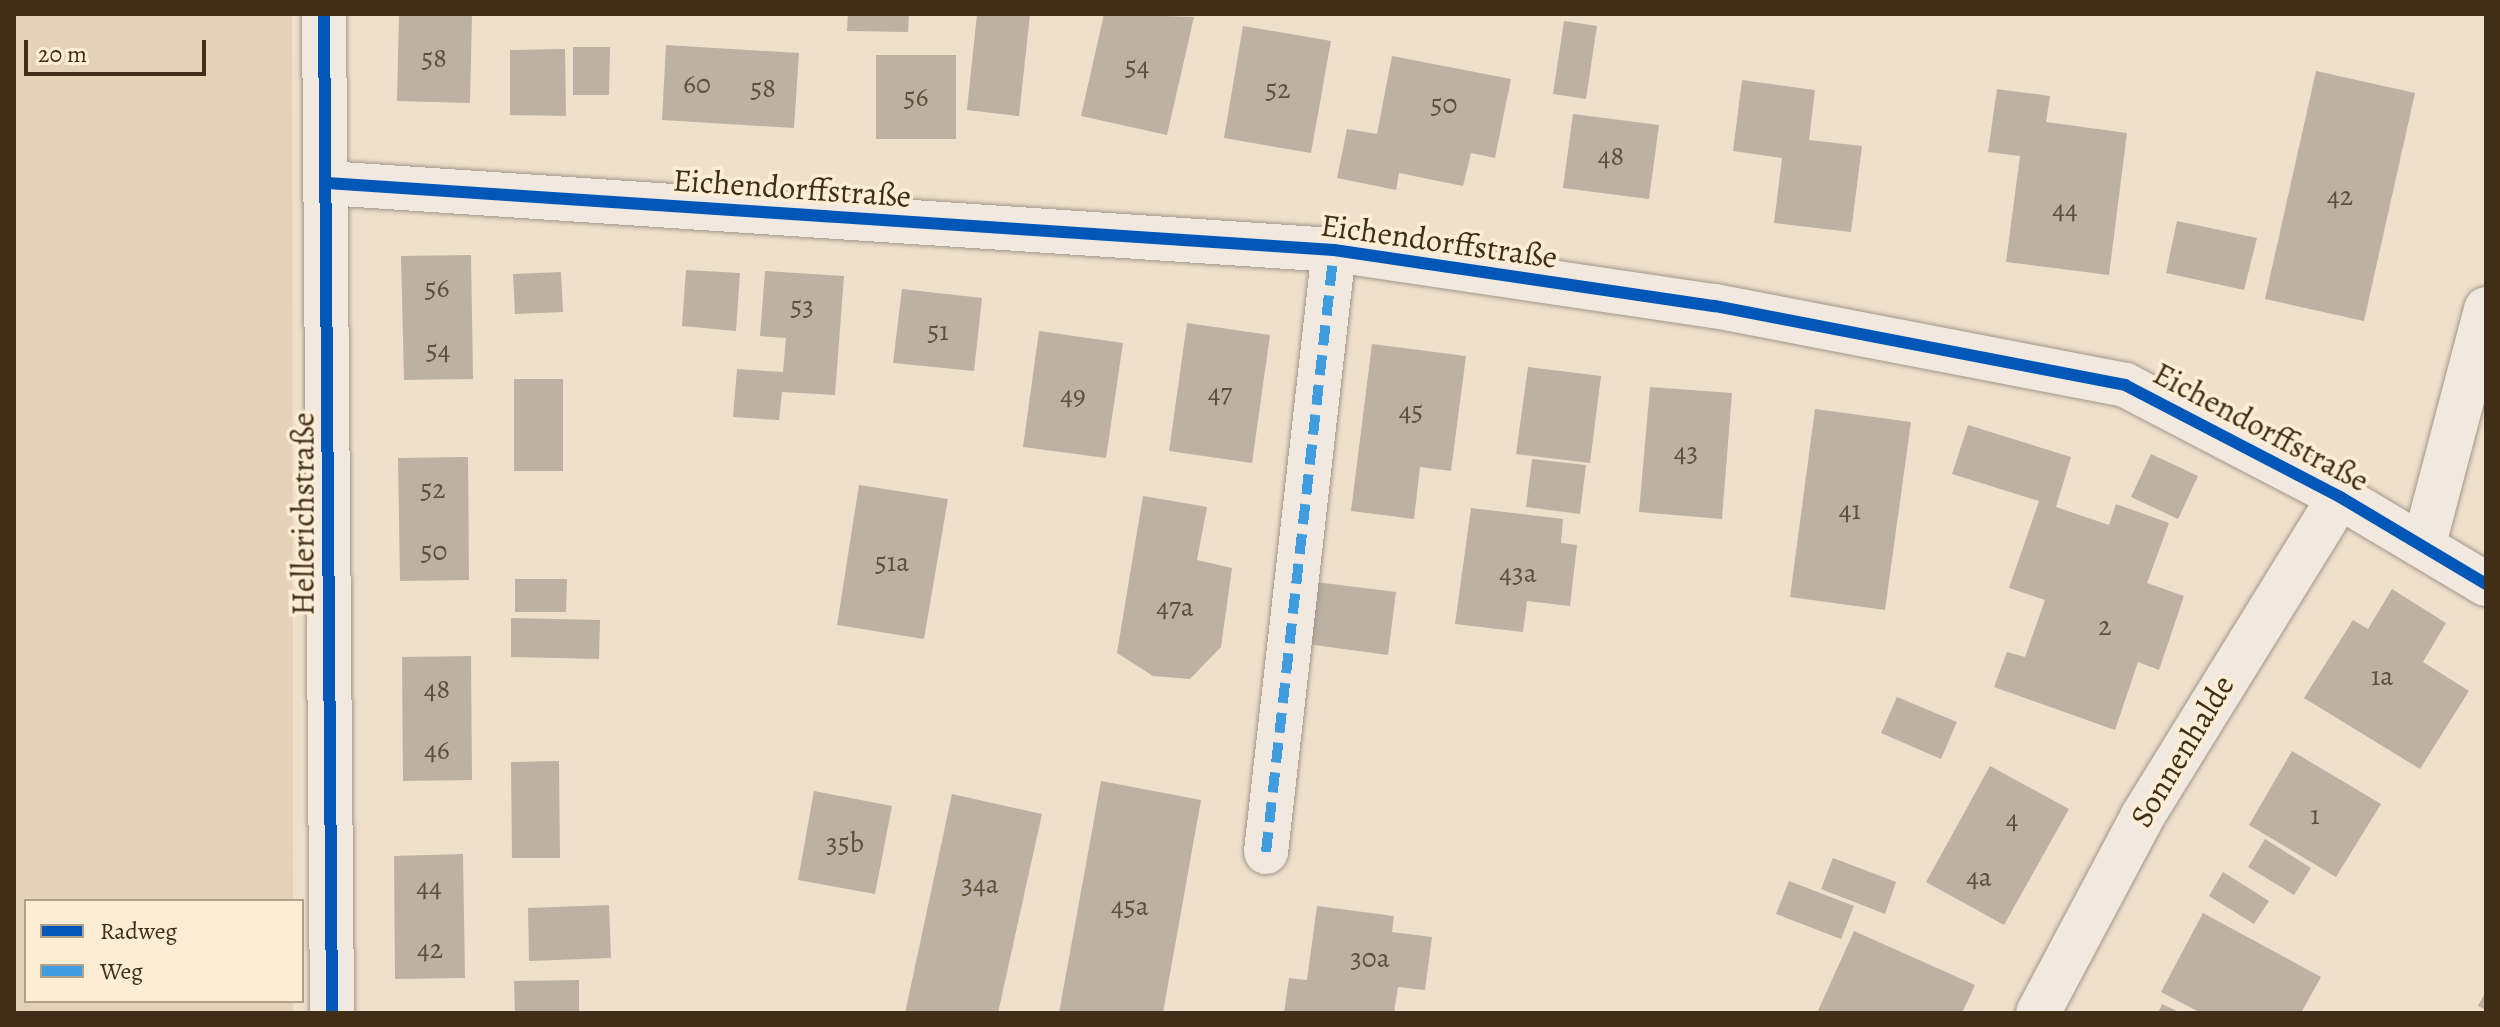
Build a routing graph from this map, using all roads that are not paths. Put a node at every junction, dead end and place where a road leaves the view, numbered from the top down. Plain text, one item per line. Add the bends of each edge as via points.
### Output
1 (324, 14) edge
2 (327, 183) junction
3 (1334, 250) junction
4 (2486, 309) edge
5 (2340, 497) junction
6 (2424, 544) junction
7 (2486, 584) edge
8 (1266, 852) dead end
9 (332, 1013) edge
10 (2038, 1013) edge

1 - 2 street, Hellerichstraße
2 - 3 street, Eichendorffstraße
2 - 9 street, Hellerichstraße
3 - 5 street, Eichendorffstraße via 1715,306 2125,385
3 - 8 street, Eichendorffstraße
4 - 6 street
5 - 6 street, Eichendorffstraße
5 - 10 street, Sonnenhalde via 2142,817
6 - 7 street, Eichendorffstraße

